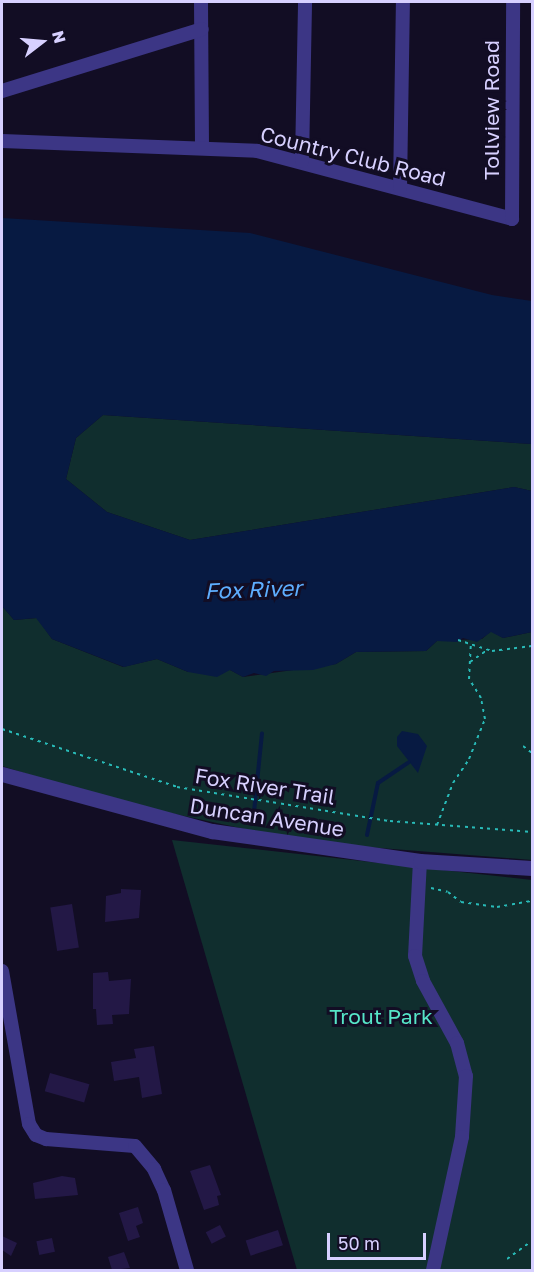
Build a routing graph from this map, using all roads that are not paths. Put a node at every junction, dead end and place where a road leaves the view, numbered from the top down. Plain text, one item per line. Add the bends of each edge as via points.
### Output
1 (201, 2) edge
2 (305, 2) edge
3 (403, 2) edge
4 (513, 2) edge
5 (202, 29) junction
6 (2, 91) edge
7 (2, 141) edge
8 (202, 146) junction
9 (303, 161) junction
10 (400, 188) junction
11 (512, 219) joint
12 (2, 774) edge
13 (420, 861) junction
14 (532, 868) edge
15 (2, 971) edge
16 (187, 1270) edge
17 (433, 1270) edge

1 - 5 street
2 - 9 street
3 - 10 street
4 - 11 street, Tollview Road
5 - 6 street
5 - 8 street
7 - 8 street, Country Club Road
8 - 9 street, Country Club Road via 257,151
9 - 10 street, Country Club Road
10 - 11 street, Country Club Road
12 - 13 street, Duncan Avenue via 212,831
13 - 14 street, Duncan Avenue
13 - 17 street via 414,943 418,969 452,1033 466,1076 462,1137
15 - 16 street via 25,1110 36,1135 135,1146 154,1169 164,1190

